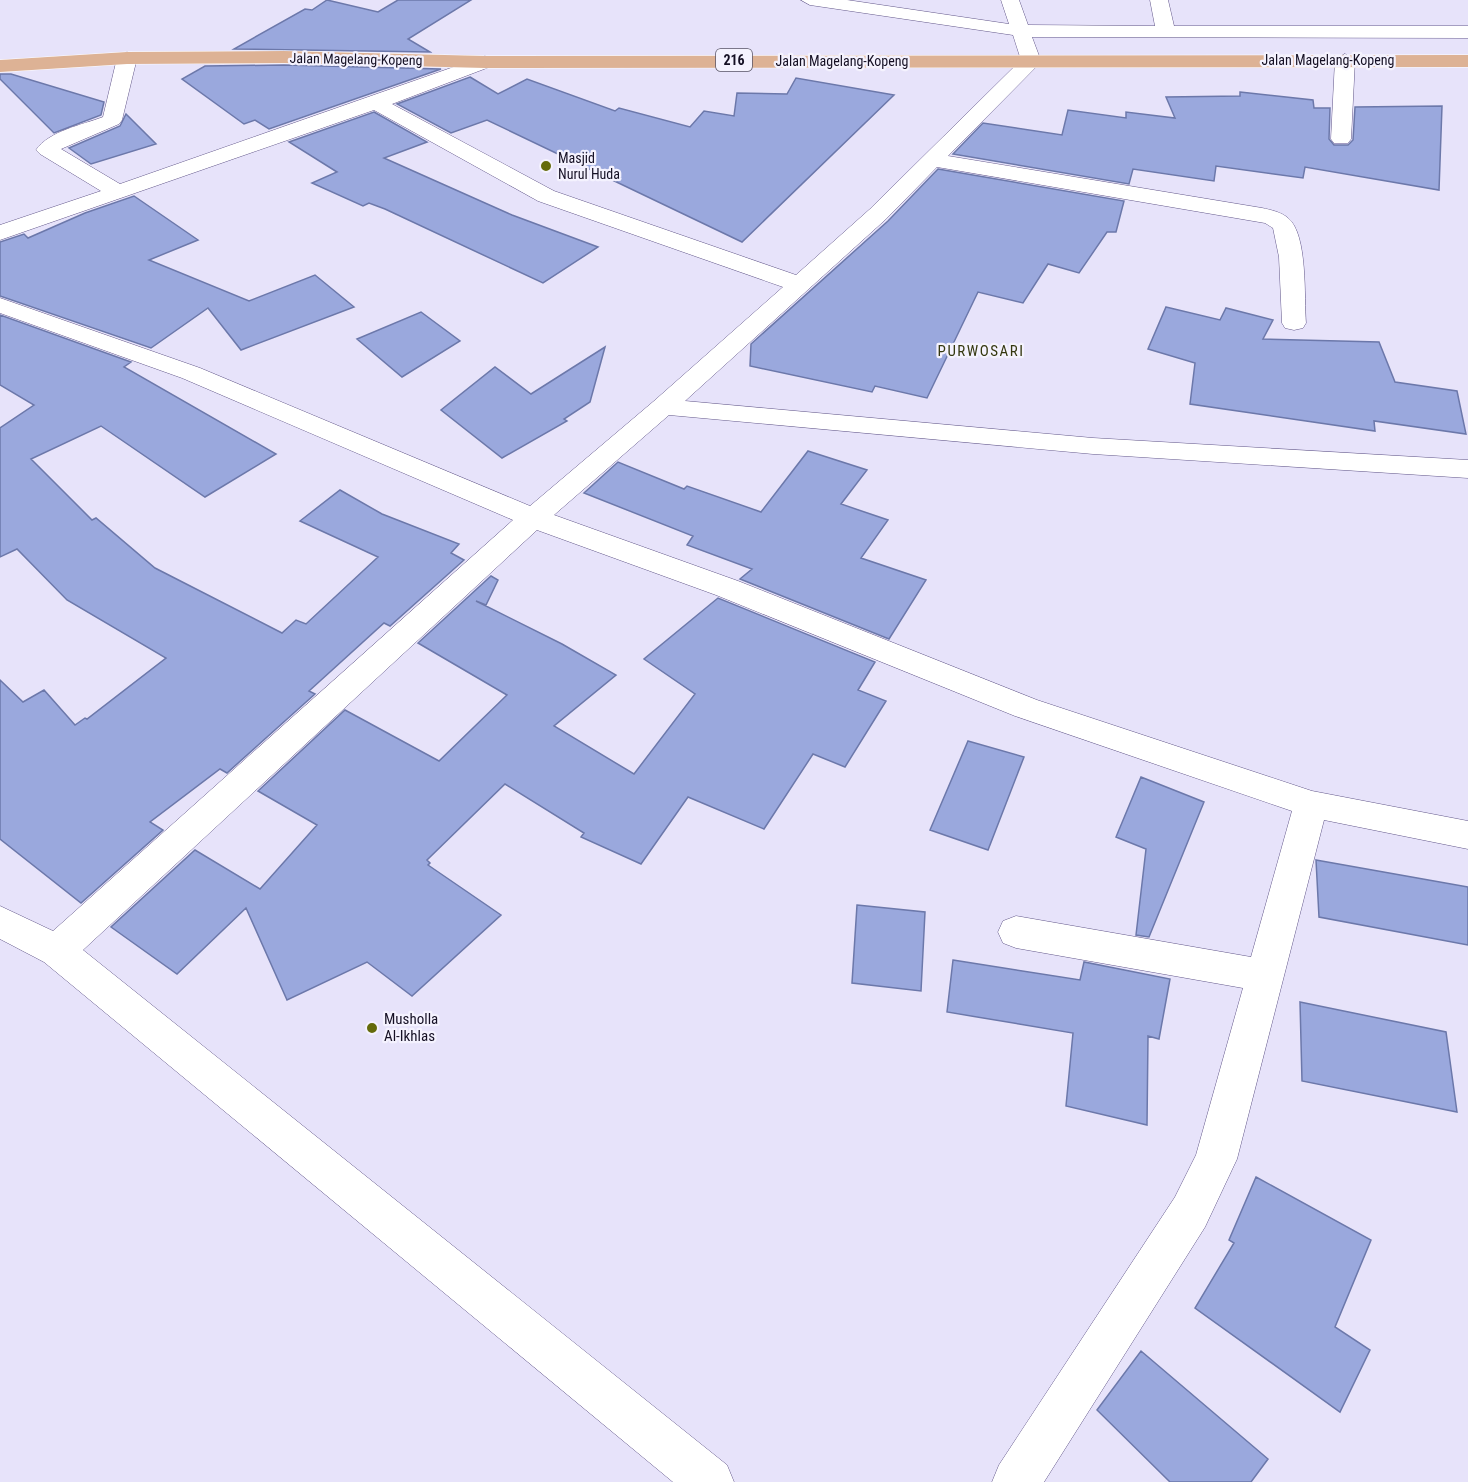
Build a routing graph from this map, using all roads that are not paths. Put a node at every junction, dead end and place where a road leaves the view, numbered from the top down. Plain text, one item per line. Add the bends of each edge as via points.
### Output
1 (810, 0) edge
2 (1010, 0) edge
3 (1159, 0) edge
4 (1021, 30) junction
5 (1468, 32) edge
6 (1166, 33) junction
7 (127, 58) junction
8 (1344, 60) junction
9 (1468, 61) edge
10 (485, 62) junction
11 (1031, 62) junction
12 (0, 66) edge
13 (376, 103) junction
14 (1341, 139) dead end
15 (933, 160) junction
16 (118, 192) junction
17 (0, 233) edge
18 (798, 284) junction
19 (0, 305) edge
20 (1294, 323) dead end
21 (663, 407) junction
22 (1468, 469) edge
23 (533, 518) junction
24 (1311, 804) junction
25 (1468, 835) edge
26 (0, 921) edge
27 (1016, 932) dead end
28 (57, 951) junction
29 (1264, 975) junction
30 (711, 1482) edge
31 (1016, 1482) edge

1 - 4 street
2 - 4 street
3 - 6 street
4 - 6 street
4 - 11 street
5 - 6 street
7 - 10 main road, Jalan Magelang-Kopeng / 216
7 - 12 main road, Jalan Magelang-Kopeng / 216
7 - 16 street via 112,120 55,143 47,150
8 - 9 main road, Jalan Magelang-Kopeng / 216
8 - 11 main road, Jalan Magelang-Kopeng / 216
8 - 14 street
10 - 11 main road, Jalan Magelang-Kopeng / 216
10 - 13 street
11 - 15 street
13 - 16 street
13 - 18 street via 546,196
15 - 18 street via 879,214
15 - 20 street via 1262,215 1278,221 1284,226 1288,241
16 - 17 street
18 - 21 street
19 - 23 street via 191,373
21 - 22 street via 1093,446
21 - 23 street
23 - 24 street via 727,588 1026,708
23 - 28 street
24 - 25 street
24 - 29 street
26 - 28 street
27 - 29 street
28 - 30 street
29 - 31 street via 1216,1159 1195,1202

